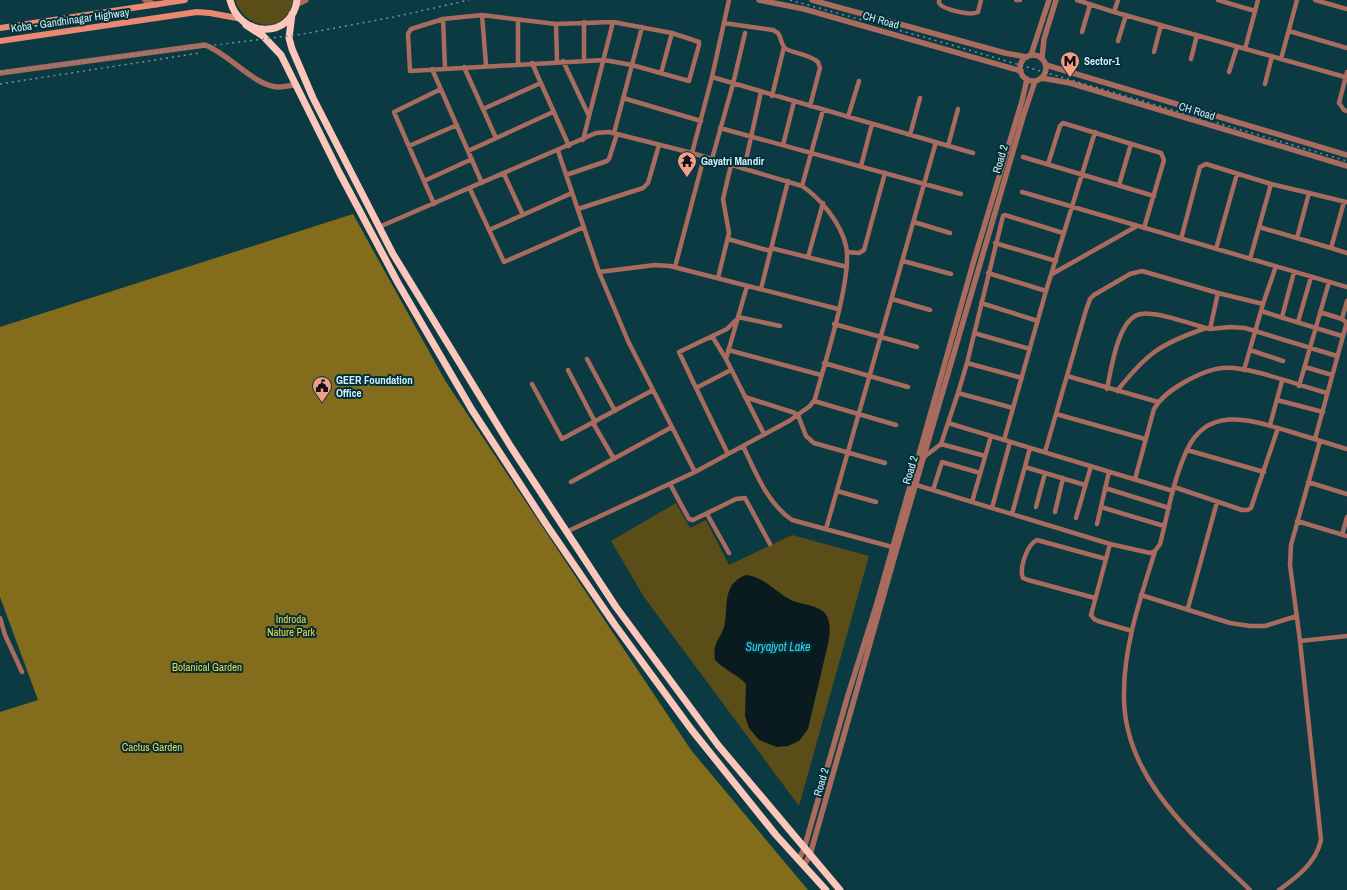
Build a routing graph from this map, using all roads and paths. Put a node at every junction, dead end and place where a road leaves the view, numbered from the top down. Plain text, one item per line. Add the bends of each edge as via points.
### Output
1 (145, 0) edge
2 (185, 0) edge
3 (230, 0) edge
4 (306, 0) edge
5 (729, 0) edge
6 (759, 0) edge
7 (812, 0) edge
8 (939, 0) edge
9 (981, 0) edge
10 (1016, 0) edge
11 (1020, 0) edge
12 (1049, 0) edge
13 (1056, 0) edge
14 (1077, 0) edge
15 (1118, 0) edge
16 (1218, 0) edge
17 (1258, 0) edge
18 (1297, 0) edge
19 (1315, 0) edge
20 (296, 2) edge
21 (1333, 2) edge
22 (1090, 5) junction
23 (158, 6) junction
24 (1347, 9) edge
25 (1255, 11) junction
26 (1114, 12) junction
27 (292, 14) junction
28 (482, 15) junction
29 (1126, 15) junction
30 (237, 18) junction
31 (443, 19) junction
32 (518, 20) junction
33 (584, 22) junction
34 (613, 22) junction
35 (724, 23) junction
36 (556, 24) junction
37 (246, 25) junction
38 (1161, 25) junction
39 (642, 27) junction
40 (0, 28) edge
41 (1289, 31) junction
42 (1082, 32) dead end
43 (672, 33) junction
44 (745, 33) dead end
45 (1197, 36) junction
46 (0, 41) edge
47 (1118, 41) dead end
48 (784, 47) junction
49 (1237, 47) junction
50 (1347, 48) edge
51 (1245, 49) junction
52 (1154, 52) dead end
53 (1029, 56) junction
54 (1272, 56) junction
55 (1042, 58) junction
56 (1191, 59) dead end
57 (1281, 59) junction
58 (584, 60) junction
59 (604, 60) junction
60 (557, 61) junction
61 (563, 61) junction
62 (532, 63) junction
63 (518, 64) junction
64 (486, 65) junction
65 (632, 65) junction
66 (1046, 65) junction
67 (464, 67) junction
68 (445, 68) junction
69 (432, 69) junction
70 (1021, 71) junction
71 (1229, 72) dead end
72 (0, 73) edge
73 (660, 73) junction
74 (1346, 74) edge
75 (712, 77) junction
76 (1026, 79) junction
77 (1038, 79) junction
78 (859, 81) dead end
79 (541, 83) junction
80 (733, 84) junction
81 (1264, 84) dead end
82 (296, 85) junction
83 (441, 89) junction
84 (762, 92) junction
85 (772, 96) junction
86 (623, 98) junction
87 (920, 98) dead end
88 (794, 102) junction
89 (810, 106) junction
90 (483, 109) junction
91 (958, 109) dead end
92 (823, 110) junction
93 (1347, 110) edge
94 (554, 112) junction
95 (589, 116) junction
96 (848, 117) junction
97 (700, 122) junction
98 (872, 124) junction
99 (457, 125) junction
100 (720, 128) junction
101 (1095, 132) junction
102 (615, 133) junction
103 (910, 135) junction
104 (751, 136) junction
105 (496, 138) junction
106 (583, 140) junction
107 (936, 142) junction
108 (1131, 144) junction
109 (659, 145) junction
110 (783, 145) junction
111 (409, 146) junction
112 (569, 146) junction
113 (948, 146) junction
114 (558, 150) junction
115 (468, 151) junction
116 (810, 152) junction
117 (692, 153) junction
118 (973, 153) dead end
119 (1347, 155) edge
120 (704, 157) junction
121 (1023, 157) dead end
122 (472, 159) junction
123 (712, 159) junction
124 (1048, 164) junction
125 (731, 165) junction
126 (861, 166) junction
127 (1347, 166) edge
128 (744, 168) junction
129 (885, 173) junction
130 (504, 174) junction
131 (1237, 174) junction
132 (566, 175) junction
133 (1082, 175) junction
134 (424, 181) junction
135 (788, 182) junction
136 (482, 183) junction
137 (925, 184) junction
138 (1271, 184) junction
139 (1119, 185) junction
140 (802, 186) junction
141 (470, 189) junction
142 (1022, 192) dead end
143 (572, 193) junction
144 (1309, 193) junction
145 (961, 194) dead end
146 (1154, 196) junction
147 (1346, 202) edge
148 (823, 203) junction
149 (434, 204) junction
150 (1071, 206) junction
151 (578, 209) junction
152 (523, 215) junction
153 (914, 222) junction
154 (1137, 226) junction
155 (379, 227) junction
156 (584, 227) junction
157 (1259, 227) junction
158 (1144, 228) junction
159 (489, 230) junction
160 (950, 233) dead end
161 (1064, 233) junction
162 (1296, 238) junction
163 (728, 239) junction
164 (1181, 239) junction
165 (995, 243) junction
166 (1331, 248) junction
167 (1216, 249) junction
168 (771, 250) junction
169 (847, 252) junction
170 (1347, 253) edge
171 (808, 257) junction
172 (1250, 259) junction
173 (903, 261) junction
174 (1056, 261) junction
175 (1276, 266) junction
176 (847, 267) junction
177 (675, 268) junction
178 (599, 272) junction
179 (1294, 272) junction
180 (988, 273) junction
181 (951, 274) dead end
182 (1052, 274) junction
183 (1311, 277) junction
184 (718, 278) junction
185 (1329, 282) junction
186 (747, 286) junction
187 (1347, 287) edge
188 (761, 289) junction
189 (1046, 291) junction
190 (1218, 293) junction
191 (892, 299) junction
192 (1347, 301) edge
193 (981, 303) junction
194 (1263, 304) junction
195 (838, 309) junction
196 (930, 310) dead end
197 (1261, 311) junction
198 (1320, 312) junction
199 (738, 317) junction
200 (1282, 317) junction
201 (1342, 319) junction
202 (1038, 321) junction
203 (1298, 322) junction
204 (834, 324) junction
205 (780, 326) dead end
206 (1208, 329) junction
207 (1316, 329) junction
208 (1256, 331) junction
209 (974, 333) junction
210 (712, 336) junction
211 (882, 336) junction
212 (1342, 336) junction
213 (917, 347) dead end
214 (1310, 347) junction
215 (1030, 349) junction
216 (728, 350) junction
217 (1250, 350) junction
218 (1337, 356) junction
219 (587, 359) dead end
220 (726, 359) junction
221 (1283, 361) dead end
222 (824, 363) junction
223 (967, 363) junction
224 (1305, 367) junction
225 (568, 370) dead end
226 (730, 370) junction
227 (1244, 370) junction
228 (821, 375) junction
229 (870, 375) junction
230 (1332, 375) junction
231 (1066, 376) junction
232 (1022, 378) junction
233 (1282, 381) junction
234 (532, 384) dead end
235 (1299, 386) junction
236 (908, 387) dead end
237 (696, 388) junction
238 (1107, 389) junction
239 (653, 390) junction
240 (1117, 392) junction
241 (958, 393) junction
242 (1327, 393) junction
243 (745, 397) junction
244 (1277, 400) junction
245 (814, 401) junction
246 (1158, 402) junction
247 (1013, 408) junction
248 (615, 411) junction
249 (1323, 412) junction
250 (859, 414) junction
251 (1056, 414) junction
252 (798, 415) junction
253 (594, 422) junction
254 (948, 423) junction
255 (896, 425) dead end
256 (1270, 426) junction
257 (672, 427) junction
258 (1278, 428) junction
259 (764, 434) junction
260 (991, 436) junction
261 (1145, 439) junction
262 (1004, 440) junction
263 (1318, 440) junction
264 (1010, 442) junction
265 (941, 444) junction
266 (743, 446) junction
267 (1030, 448) junction
268 (1347, 449) edge
269 (1187, 450) junction
270 (848, 452) junction
271 (1045, 452) junction
272 (728, 454) junction
273 (985, 456) junction
274 (924, 457) junction
275 (614, 459) junction
276 (885, 463) dead end
277 (1090, 466) junction
278 (1025, 467) junction
279 (695, 472) junction
280 (1109, 472) junction
281 (1264, 472) junction
282 (980, 473) junction
283 (1045, 473) junction
284 (1063, 478) junction
285 (1134, 479) junction
286 (571, 482) dead end
287 (1308, 482) junction
288 (670, 484) junction
289 (914, 484) junction
290 (1085, 485) junction
291 (1105, 488) junction
292 (1174, 489) junction
293 (933, 490) junction
294 (837, 491) junction
295 (1347, 494) edge
296 (876, 502) dead end
297 (972, 502) junction
298 (1217, 502) junction
299 (1036, 507) dead end
300 (1101, 507) junction
301 (992, 508) junction
302 (1169, 508) junction
303 (1055, 512) dead end
304 (707, 514) junction
305 (1012, 514) junction
306 (1347, 517) edge
307 (1076, 518) dead end
308 (1297, 521) junction
309 (1097, 524) dead end
310 (1164, 526) junction
311 (826, 529) junction
312 (566, 532) junction
313 (1345, 536) edge
314 (770, 544) dead end
315 (1110, 544) junction
316 (894, 548) junction
317 (1154, 551) junction
318 (729, 553) dead end
319 (1106, 559) junction
320 (1141, 594) junction
321 (1095, 598) junction
322 (1188, 608) junction
323 (1297, 616) junction
324 (0, 618) edge
325 (1132, 631) junction
326 (1347, 636) edge
327 (1300, 641) junction
328 (22, 672) dead end
329 (804, 849) junction
330 (810, 855) junction
331 (801, 862) junction
332 (826, 890) edge
333 (840, 890) edge
334 (1250, 890) edge
335 (1280, 890) edge

1 - 23 street
2 - 23 main road, Koba - Gandhinagar Highway
3 - 30 highway
4 - 20 street
5 - 35 street
6 - 70 street, CH Road via 804,9
7 - 53 street, CH Road via 1005,53
8 - 9 street via 942,8 974,14 978,12
10 - 11 street
12 - 53 street
13 - 55 street via 1044,39
14 - 22 street
15 - 26 street
16 - 25 street
17 - 25 street
18 - 41 street
19 - 21 street
20 - 27 highway
21 - 24 street
22 - 26 street
22 - 42 street
23 - 40 main road, Koba - Gandhinagar Highway
25 - 51 street
26 - 29 street
27 - 37 highway via 276,28 255,29
27 - 155 highway via 289,38 292,50 313,98
28 - 31 street
28 - 32 street
28 - 64 street
29 - 38 street
29 - 47 street
30 - 37 highway
30 - 46 main road, Koba - Gandhinagar Highway via 197,12
31 - 68 street
31 - 69 street via 411,29 408,34 410,70
32 - 36 street
32 - 63 street
33 - 34 street
33 - 36 street
33 - 58 street
34 - 39 street
34 - 59 street
35 - 48 street via 772,30 781,37
35 - 75 street
36 - 60 street
37 - 82 highway via 281,55
38 - 45 street
38 - 52 street
39 - 43 street
39 - 65 street
41 - 50 street
41 - 57 street
43 - 73 street
43 - 73 street via 699,42 689,81
44 - 80 street
45 - 49 street
45 - 56 street
48 - 85 street
48 - 89 street via 806,54 818,62 820,68
49 - 51 street
49 - 71 street
51 - 54 street
53 - 55 street
53 - 70 street via 1021,64
54 - 57 street
54 - 81 street
55 - 66 street
57 - 74 street
58 - 59 street
58 - 61 street
59 - 65 street
59 - 95 street
60 - 61 street
60 - 62 street
61 - 95 street
62 - 63 street
62 - 79 street
63 - 64 street
64 - 67 street
65 - 73 street
65 - 86 street
66 - 77 street via 1045,72
66 - 119 street, CH Road
67 - 68 street
67 - 90 street
68 - 69 street
69 - 83 street
70 - 76 street
72 - 82 street via 205,45 217,49 258,80 280,88
74 - 93 street via 1339,103
75 - 80 street
75 - 97 street
76 - 77 street
76 - 289 street, Road 2 via 1022,101 974,260
77 - 127 street, CH Road via 1070,83
77 - 274 street, Road 2 via 1016,139
78 - 96 street
79 - 90 street
79 - 94 street
80 - 84 street
80 - 100 street
82 - 331 highway via 338,172 472,410 615,624 691,729 776,835
83 - 99 street
83 - 111 street via 394,112
84 - 85 street
84 - 104 street
85 - 88 street
86 - 97 street
86 - 102 street
87 - 103 street
88 - 89 street
88 - 110 street
89 - 92 street
90 - 105 street
91 - 113 street
92 - 96 street
92 - 116 street
94 - 105 street
94 - 112 street
95 - 106 street
96 - 98 street
97 - 117 street
98 - 103 street
98 - 126 street
99 - 111 street
99 - 115 street
100 - 104 street
100 - 123 street
101 - 108 street
101 - 124 street via 1063,123
101 - 133 street
102 - 106 street via 596,133
102 - 109 street
102 - 132 street via 607,161
103 - 107 street
104 - 110 street
104 - 128 street
105 - 115 street
106 - 112 street
107 - 113 street
107 - 137 street
108 - 139 street
108 - 146 street via 1161,153 1163,156
109 - 117 street
109 - 151 street via 648,183 643,188
110 - 116 street
111 - 134 street
112 - 114 street
113 - 118 street
114 - 130 street
114 - 132 street
115 - 122 street
116 - 126 street
116 - 140 street
117 - 120 street
120 - 123 street
120 - 177 street
121 - 124 street
122 - 134 street
122 - 136 street
123 - 125 street
124 - 133 street
125 - 128 street
125 - 163 street via 723,198 723,210 729,226
126 - 129 street
128 - 135 street
129 - 137 street
129 - 169 street via 864,250 859,253
130 - 136 street
130 - 152 street
131 - 138 street
131 - 164 street via 1206,164 1200,167
131 - 167 street
132 - 143 street
133 - 139 street
133 - 150 street
134 - 149 street
135 - 140 street
135 - 168 street
136 - 141 street
137 - 145 street
137 - 153 street
138 - 144 street
138 - 157 street
139 - 146 street
140 - 148 street
141 - 149 street
141 - 159 street
142 - 150 street
143 - 151 street
143 - 152 street
144 - 147 street
144 - 162 street
146 - 158 street
147 - 166 street
148 - 169 street via 841,232
148 - 171 street
149 - 155 street
150 - 154 street
150 - 161 street
151 - 156 street
152 - 159 street
153 - 160 street
153 - 173 street
154 - 158 street
154 - 182 street
155 - 312 highway via 507,440
156 - 159 street via 504,262
156 - 178 street
157 - 162 street
157 - 172 street
158 - 164 street
161 - 165 street via 1005,215 1001,219
161 - 174 street
162 - 166 street
163 - 168 street
163 - 184 street
164 - 167 street
165 - 174 street
165 - 180 street
166 - 170 street
167 - 172 street
168 - 171 street
168 - 188 street
169 - 176 street
171 - 176 street
172 - 175 street
173 - 181 street
173 - 191 street
174 - 182 street
175 - 179 street
175 - 194 street
176 - 195 street
177 - 178 street via 655,265
177 - 184 street
178 - 239 street via 628,341
179 - 183 street
179 - 200 street
180 - 189 street
180 - 193 street
182 - 189 street
183 - 185 street
183 - 203 street
184 - 186 street
185 - 187 street
185 - 198 street
186 - 188 street
186 - 199 street
188 - 195 street
189 - 202 street
190 - 194 street
190 - 206 street
190 - 231 street via 1147,272 1137,271 1130,274 1090,299
191 - 196 street
191 - 211 street
192 - 201 street
193 - 202 street
193 - 209 street
194 - 197 street
195 - 204 street
197 - 200 street
197 - 208 street
198 - 201 street
198 - 207 street
199 - 205 street
199 - 210 street via 731,327
199 - 216 street
200 - 203 street
201 - 212 street via 1346,322
202 - 215 street
203 - 207 street
204 - 211 street
204 - 222 street
206 - 208 street via 1230,327
206 - 238 street via 1142,313 1130,319 1121,334
206 - 240 street via 1159,347 1143,361
207 - 212 street
207 - 214 street
208 - 214 street
208 - 217 street
209 - 215 street
209 - 223 street
210 - 220 street
210 - 237 street via 679,352
211 - 213 street
211 - 229 street
212 - 218 street
214 - 218 street
214 - 224 street
215 - 232 street
216 - 220 street
216 - 228 street
217 - 221 street
217 - 227 street
218 - 230 street
219 - 248 street
220 - 226 street
222 - 228 street
222 - 229 street
223 - 232 street
223 - 241 street
224 - 230 street
224 - 235 street
225 - 253 street
226 - 237 street
226 - 243 street
227 - 233 street
227 - 246 street via 1224,368 1198,375 1176,387
228 - 245 street
229 - 236 street
229 - 250 street
230 - 242 street
231 - 238 street
231 - 251 street
232 - 247 street
233 - 235 street
233 - 244 street
234 - 253 street via 562,439
235 - 242 street
237 - 272 street
238 - 240 street
239 - 248 street
239 - 257 street
240 - 246 street
241 - 247 street
241 - 254 street
242 - 249 street
243 - 252 street
243 - 259 street
244 - 249 street
244 - 256 street
245 - 250 street
245 - 252 street
246 - 261 street
247 - 262 street
248 - 253 street
249 - 263 street
250 - 255 street
250 - 270 street
251 - 261 street
251 - 271 street
252 - 259 street
252 - 270 street via 806,436 814,444
253 - 275 street
254 - 260 street
254 - 265 street
256 - 258 street
256 - 269 street via 1246,419 1224,420 1204,428
257 - 275 street
257 - 279 street
258 - 263 street
258 - 281 street
259 - 266 street
260 - 262 street
260 - 273 street
261 - 285 street
262 - 264 street
263 - 268 street
263 - 287 street
264 - 267 street
264 - 301 street
265 - 273 street
265 - 274 street
266 - 272 street
266 - 311 street via 770,500 780,512 792,520
267 - 271 street
267 - 278 street
269 - 281 street
269 - 292 street
270 - 276 street
270 - 294 street
271 - 277 street
272 - 279 street
273 - 282 street
274 - 289 street, Road 2
275 - 286 street
277 - 280 street
277 - 290 street
278 - 283 street
278 - 305 street
279 - 288 street
280 - 285 street
280 - 291 street
281 - 298 street via 1248,510
282 - 293 street via 942,462
282 - 297 street
283 - 284 street
283 - 299 street
284 - 290 street
284 - 303 street
285 - 292 street
287 - 295 street
287 - 308 street
288 - 304 street via 689,518 693,520
288 - 312 street
289 - 293 street
289 - 316 street, Road 2
290 - 307 street
291 - 300 street
291 - 302 street
292 - 298 street
292 - 302 street
293 - 297 street
294 - 296 street
294 - 311 street
297 - 301 street
298 - 322 street
300 - 309 street
300 - 310 street
301 - 305 street
302 - 310 street
304 - 314 street via 736,499 745,498
304 - 318 street
305 - 315 street
306 - 313 street
308 - 313 street
308 - 323 street via 1291,545 1290,565
310 - 317 street via 1160,544
311 - 316 street
312 - 329 highway via 616,607 718,745
315 - 317 street via 1144,552
315 - 319 street
316 - 329 street, Road 2
316 - 330 street, Road 2
317 - 320 street
319 - 321 street
319 - 321 street via 1037,540 1030,544 1021,572 1023,578 1028,580
320 - 322 street
320 - 325 street
321 - 325 street via 1091,615 1094,619
322 - 323 street via 1230,623 1250,626 1265,626
323 - 327 street
324 - 328 street
325 - 334 street via 1124,693 1125,713 1133,747 1153,787 1170,810
326 - 327 street
327 - 335 street via 1321,840 1319,851 1310,864
329 - 330 highway
329 - 331 street, Road 2
330 - 331 street, Road 2
330 - 333 highway
331 - 332 highway

